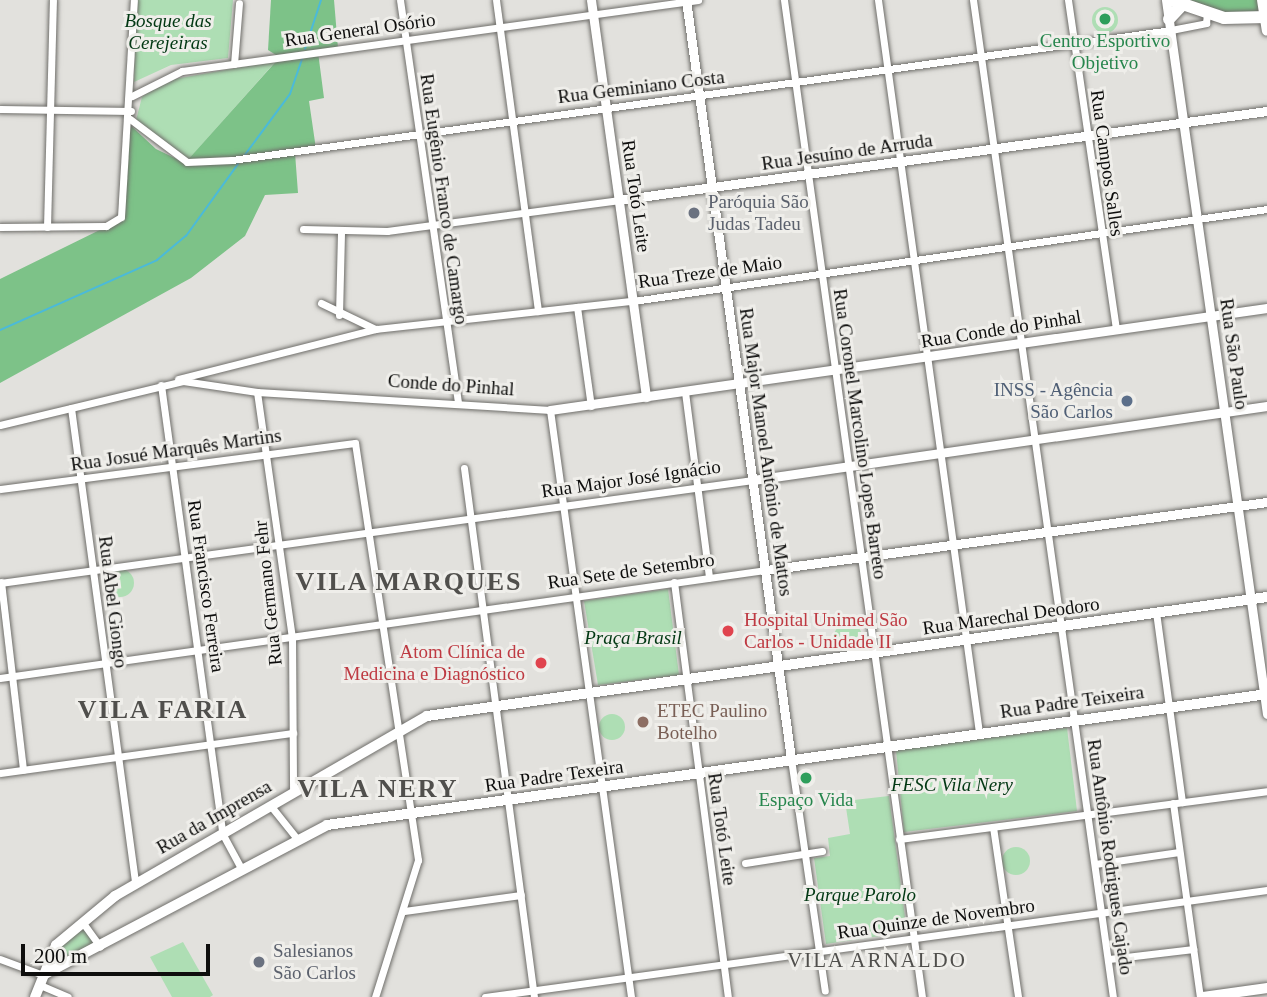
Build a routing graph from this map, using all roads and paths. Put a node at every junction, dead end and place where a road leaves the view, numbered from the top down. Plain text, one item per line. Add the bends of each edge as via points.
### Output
1 (53, 0) edge
2 (134, 0) edge
3 (400, 0) edge
4 (496, 0) edge
5 (591, 0) edge
6 (698, 0) edge
7 (784, 0) edge
8 (878, 0) edge
9 (973, 0) edge
10 (1068, 0) edge
11 (1262, 0) edge
12 (686, 1) edge
13 (1173, 2) edge
14 (239, 3) dead end
15 (592, 14) junction
16 (1207, 14) junction
17 (1266, 22) edge
18 (1170, 24) junction
19 (499, 27) junction
20 (405, 39) junction
21 (1074, 43) junction
22 (981, 56) junction
23 (234, 64) junction
24 (889, 69) junction
25 (796, 83) junction
26 (699, 95) junction
27 (132, 96) junction
28 (606, 107) junction
29 (0, 109) edge
30 (50, 111) junction
31 (1267, 111) edge
32 (130, 115) junction
33 (511, 120) junction
34 (1182, 123) junction
35 (418, 134) junction
36 (1088, 136) junction
37 (995, 149) junction
38 (901, 162) junction
39 (809, 174) junction
40 (712, 188) junction
41 (618, 200) junction
42 (1267, 209) edge
43 (525, 213) junction
44 (1195, 218) junction
45 (431, 226) junction
46 (0, 227) edge
47 (47, 227) junction
48 (303, 229) dead end
49 (341, 231) junction
50 (1101, 233) junction
51 (1009, 245) junction
52 (916, 258) junction
53 (822, 272) junction
54 (725, 286) junction
55 (632, 299) junction
56 (321, 303) dead end
57 (577, 307) junction
58 (1267, 308) edge
59 (538, 311) junction
60 (339, 315) junction
61 (1212, 317) junction
62 (446, 323) junction
63 (376, 329) junction
64 (1116, 330) junction
65 (1023, 344) junction
66 (932, 358) junction
67 (836, 373) junction
68 (739, 384) junction
69 (161, 385) junction
70 (257, 392) junction
71 (685, 392) junction
72 (646, 397) junction
73 (457, 402) junction
74 (591, 406) junction
75 (1267, 406) edge
76 (71, 408) junction
77 (550, 410) junction
78 (1224, 412) junction
79 (0, 425) edge
80 (1035, 438) junction
81 (941, 452) junction
82 (266, 454) junction
83 (173, 466) junction
84 (848, 466) junction
85 (464, 468) dead end
86 (82, 478) junction
87 (753, 480) junction
88 (698, 488) junction
89 (0, 489) edge
90 (1267, 502) edge
91 (564, 506) junction
92 (1237, 507) junction
93 (470, 519) junction
94 (371, 531) junction
95 (1047, 533) junction
96 (279, 543) junction
97 (953, 545) junction
98 (187, 556) junction
99 (860, 558) junction
100 (92, 568) junction
101 (766, 570) junction
102 (709, 577) junction
103 (1, 582) edge
104 (674, 582) junction
105 (576, 597) junction
106 (1267, 597) edge
107 (1251, 599) junction
108 (482, 610) junction
109 (1156, 612) junction
110 (384, 624) junction
111 (1061, 626) junction
112 (292, 637) junction
113 (967, 640) junction
114 (199, 651) junction
115 (873, 653) junction
116 (105, 663) junction
117 (778, 666) junction
118 (11, 676) junction
119 (0, 678) edge
120 (684, 679) junction
121 (589, 692) junction
122 (1266, 694) edge
123 (493, 706) junction
124 (1169, 707) junction
125 (1267, 714) edge
126 (426, 716) joint
127 (1074, 720) junction
128 (401, 729) junction
129 (293, 733) junction
130 (979, 733) junction
131 (211, 743) junction
132 (885, 746) junction
133 (117, 757) junction
134 (792, 759) junction
135 (23, 770) junction
136 (0, 773) edge
137 (696, 773) junction
138 (602, 787) junction
139 (1267, 791) edge
140 (293, 792) junction
141 (507, 801) junction
142 (1182, 802) junction
143 (1173, 803) junction
144 (270, 805) junction
145 (412, 813) junction
146 (1088, 814) junction
147 (993, 827) junction
148 (222, 834) junction
149 (899, 839) junction
150 (298, 840) junction
151 (822, 852) dead end
152 (1178, 852) junction
153 (806, 854) junction
154 (745, 863) dead end
155 (1095, 864) junction
156 (242, 870) junction
157 (135, 884) junction
158 (1267, 890) edge
159 (521, 895) junction
160 (1186, 901) junction
161 (404, 911) junction
162 (1102, 912) junction
163 (83, 923) junction
164 (1008, 925) junction
165 (913, 938) junction
166 (100, 946) junction
167 (1193, 949) junction
168 (820, 950) junction
169 (52, 953) junction
170 (0, 959) edge
171 (1109, 959) junction
172 (723, 963) junction
173 (63, 966) junction
174 (628, 976) junction
175 (42, 980) junction
176 (1267, 988) edge
177 (825, 992) dead end
178 (534, 994) edge
179 (35, 997) edge
180 (68, 997) edge
181 (375, 997) edge
182 (485, 997) edge
183 (631, 997) edge
184 (728, 997) edge
185 (922, 997) edge
186 (1018, 997) edge
187 (1113, 997) edge
188 (1202, 997) edge

1 - 30 street
2 - 27 street
3 - 20 street, Rua Eugênio Franco de Camargo
4 - 19 street
5 - 15 street, Rua Totó Leite
6 - 12 street, Rua General Osório
7 - 25 street, Rua Coronel Marcolino Lopes Barreto
8 - 24 street
9 - 22 street, Rua Antônio Rodrigues Cajado
10 - 21 street, Rua Campos Salles
11 - 17 main road
12 - 15 street, Rua General Osório
12 - 26 street, Rua Major Manoel Antônio de Mattos
13 - 16 main road
13 - 18 main road
14 - 23 street
15 - 19 street, Rua General Osório
15 - 28 street, Rua Totó Leite
16 - 17 main road
16 - 18 street, Rua Geminiano Costa via 1206,23
18 - 21 street, Rua Geminiano Costa
18 - 34 street, Rua São Paulo
19 - 20 street, Rua General Osório
19 - 33 street
20 - 23 street, Rua General Osório
20 - 35 street, Rua Eugênio Franco de Camargo
21 - 22 street, Rua Geminiano Costa
21 - 36 street, Rua Campos Salles
22 - 24 street, Rua Geminiano Costa
22 - 37 street, Rua Antônio Rodrigues Cajado
23 - 27 street, Rua General Osório via 181,71
24 - 25 street, Rua Geminiano Costa
24 - 38 street
25 - 26 street, Rua Geminiano Costa
25 - 39 street, Rua Coronel Marcolino Lopes Barreto
26 - 28 street, Rua Geminiano Costa
26 - 40 street, Rua Major Manoel Antônio de Mattos
27 - 32 street
28 - 33 street, Rua Geminiano Costa
28 - 41 street, Rua Totó Leite
29 - 30 street
30 - 32 street
30 - 47 street
31 - 34 street, Rua Jesuíno de Arruda
32 - 35 street, Rua Geminiano Costa via 187,162
32 - 47 street via 121,217 113,225
33 - 35 street, Rua Geminiano Costa
33 - 43 street
34 - 36 street, Rua Jesuíno de Arruda
34 - 44 street, Rua São Paulo
35 - 45 street, Rua Eugênio Franco de Camargo
36 - 37 street, Rua Jesuíno de Arruda
36 - 50 street, Rua Campos Salles
37 - 38 street, Rua Jesuíno de Arruda
37 - 51 street, Rua Antônio Rodrigues Cajado
38 - 39 street, Rua Jesuíno de Arruda
38 - 52 street
39 - 40 street, Rua Jesuíno de Arruda
39 - 53 street, Rua Coronel Marcolino Lopes Barreto
40 - 41 street, Rua Jesuíno de Arruda
40 - 54 street, Rua Major Manoel Antônio de Mattos
41 - 43 street, Rua Jesuíno de Arruda
41 - 55 street, Rua Totó Leite
42 - 44 street, Rua Treze de Maio
43 - 45 street, Rua Jesuíno de Arruda
43 - 59 street
44 - 50 street, Rua Treze de Maio
44 - 61 street, Rua São Paulo
45 - 49 street, Rua Jesuíno de Arruda
45 - 62 street, Rua Eugênio Franco de Camargo
46 - 47 street
48 - 49 street, Rua Jesuíno de Arruda
49 - 60 street
50 - 51 street, Rua Treze de Maio
50 - 64 street, Rua Campos Salles
51 - 52 street, Rua Treze de Maio
51 - 65 street, Rua Antônio Rodrigues Cajado
52 - 53 street, Rua Treze de Maio
52 - 66 street
53 - 54 street, Rua Treze de Maio
53 - 67 street, Rua Coronel Marcolino Lopes Barreto
54 - 55 street, Rua Treze de Maio
54 - 68 street, Rua Major Manoel Antônio de Mattos
55 - 57 street, Rua Treze de Maio
55 - 72 street, Rua Totó Leite
56 - 60 street
57 - 59 street, Rua Treze de Maio
57 - 74 street
58 - 61 street, Rua Conde do Pinhal
59 - 62 street, Rua Treze de Maio
60 - 63 street
61 - 64 street, Rua Conde do Pinhal
61 - 78 street, Rua São Paulo
62 - 63 street, Rua Treze de Maio
62 - 73 street, Rua Eugênio Franco de Camargo
63 - 69 street, Rua Treze de Maio
64 - 65 street, Rua Conde do Pinhal
65 - 66 street, Rua Conde do Pinhal
65 - 80 street, Rua Antônio Rodrigues Cajado
66 - 67 street, Rua Conde do Pinhal
66 - 81 street
67 - 68 street, Rua Conde do Pinhal
67 - 84 street, Rua Coronel Marcolino Lopes Barreto
68 - 71 street, Conde do Pinhal
68 - 87 street, Rua Major Manoel Antônio de Mattos
69 - 70 street, Conde do Pinhal via 192,381
69 - 76 street
69 - 83 street, Rua Francisco Ferreira
70 - 73 street, Conde do Pinhal
70 - 82 street, Rua Germano Fehr
71 - 72 street, Conde do Pinhal
71 - 88 street
72 - 74 street, Conde do Pinhal
73 - 77 street, Conde do Pinhal
74 - 77 street, Conde do Pinhal
75 - 78 street, Rua Major José Ignácio
76 - 79 street
76 - 86 street, Rua Abel Giongo
77 - 91 street
78 - 80 street, Rua Major José Ignácio
78 - 92 street, Rua São Paulo
80 - 81 street, Rua Major José Ignácio
80 - 95 street, Rua Antônio Rodrigues Cajado
81 - 84 street, Rua Major José Ignácio
81 - 97 street
82 - 83 street, Rua Josué Marquês Martins
82 - 94 street, Rua Josué Marquês Martins via 355,443
82 - 96 street, Rua Germano Fehr
83 - 86 street, Rua Josué Marquês Martins
83 - 98 street, Rua Francisco Ferreira
84 - 87 street, Rua Major José Ignácio
84 - 99 street, Rua Coronel Marcolino Lopes Barreto
85 - 93 street
86 - 89 street, Rua Josué Marquês Martins
86 - 100 street, Rua Abel Giongo
87 - 88 street, Rua Major José Ignácio
87 - 101 street, Rua Major Manoel Antônio de Mattos
88 - 91 street, Rua Major José Ignácio
88 - 102 street
90 - 92 street, Rua Sete de Setembro
91 - 93 street, Rua Major José Ignácio
91 - 105 street
92 - 95 street, Rua Sete de Setembro
92 - 107 street, Rua São Paulo
93 - 94 street, Rua Major José Ignácio
93 - 108 street
94 - 96 street, Rua Major José Ignácio
94 - 110 street
95 - 97 street, Rua Sete de Setembro
95 - 111 street, Rua Antônio Rodrigues Cajado
96 - 98 street, Rua Major José Ignácio
96 - 112 street, Rua Germano Fehr
97 - 99 street, Rua Sete de Setembro
97 - 113 street
98 - 100 street, Rua Major José Ignácio
98 - 114 street, Rua Francisco Ferreira
99 - 101 street, Rua Sete de Setembro
99 - 115 street, Rua Coronel Marcolino Lopes Barreto
100 - 103 street, Rua Major José Ignácio
100 - 116 street, Rua Abel Giongo
101 - 102 street, Rua Sete de Setembro
101 - 117 street, Rua Major Manoel Antônio de Mattos
102 - 104 street, Rua Sete de Setembro
103 - 118 street
104 - 105 street, Rua Sete de Setembro
104 - 120 street, Rua Totó Leite
105 - 108 street, Rua Sete de Setembro
105 - 121 street
106 - 107 main road, Rua Marechal Deodoro
107 - 109 main road, Rua Marechal Deodoro
107 - 122 street, Rua São Paulo
108 - 110 street, Rua Sete de Setembro
108 - 123 street
109 - 111 main road, Rua Marechal Deodoro
109 - 124 street
110 - 112 street, Rua Sete de Setembro
110 - 128 street
111 - 113 main road, Rua Marechal Deodoro
111 - 127 street, Rua Antônio Rodrigues Cajado
112 - 114 street, Rua Sete de Setembro
112 - 129 street, Rua Germano Fehr
113 - 115 main road, Rua Marechal Deodoro
113 - 130 street
114 - 116 street, Rua Sete de Setembro
114 - 131 street, Rua Francisco Ferreira
115 - 117 main road, Rua Marechal Deodoro
115 - 132 street, Rua Coronel Marcolino Lopes Barreto
116 - 118 street, Rua Sete de Setembro
116 - 133 street, Rua Abel Giongo
117 - 120 main road, Rua Marechal Deodoro
117 - 134 street, Rua Major Manoel Antônio de Mattos
118 - 119 street, Rua Sete de Setembro
118 - 135 street
120 - 121 main road, Rua Marechal Deodoro
120 - 137 street, Rua Totó Leite
121 - 123 main road, Rua Marechal Deodoro
121 - 138 street
122 - 124 main road
122 - 125 street, Rua São Paulo
123 - 126 main road, Rua Marechal Deodoro
123 - 141 street
124 - 127 main road, Rua Padre Teixeira
124 - 142 street
126 - 128 main road, Rua da Imprensa
127 - 130 main road, Rua Padre Teixeira
127 - 146 street, Rua Antônio Rodrigues Cajado
128 - 140 main road, Rua da Imprensa
128 - 145 street
129 - 131 street
129 - 140 street, Rua Germano Fehr
130 - 132 main road, Rua Padre Texeira
131 - 133 street
131 - 148 street, Rua Francisco Ferreira
132 - 134 main road, Rua Padre Texeira
132 - 149 street, Rua Coronel Marcolino Lopes Barreto
133 - 135 street
133 - 157 street, Rua Abel Giongo
134 - 137 main road, Rua Padre Texeira
134 - 153 street, Rua Major Manoel Antônio de Mattos
135 - 136 street
137 - 138 main road, Rua Padre Texeira
137 - 172 street, Rua Totó Leite
138 - 141 main road, Rua Padre Texeira
138 - 174 street
139 - 142 street
140 - 144 main road, Rua da Imprensa
141 - 145 main road, Rua Padre Texeira
141 - 159 street
142 - 143 street
143 - 146 street
143 - 152 street
144 - 148 main road, Rua da Imprensa
144 - 150 street
145 - 150 main road, Rua Padre Texeira via 327,825
145 - 161 street via 418,860
146 - 147 street
146 - 155 street, Rua Antônio Rodrigues Cajado
147 - 149 street
147 - 164 street
148 - 156 street
148 - 157 main road, Rua da Imprensa
149 - 165 street, Rua Coronel Marcolino Lopes Barreto
150 - 156 main road, Rua Padre Texeira
151 - 153 street
152 - 155 street
152 - 160 street
153 - 154 street
153 - 168 street, Rua Major Manoel Antônio de Mattos
155 - 162 street, Rua Antônio Rodrigues Cajado
156 - 166 main road, Rua Padre Texeira
157 - 163 main road, Rua da Imprensa
158 - 160 street, Rua Quinze de Novembro
159 - 161 street
159 - 178 street
160 - 162 street, Rua Quinze de Novembro
160 - 167 street
161 - 181 street
162 - 164 street, Rua Quinze de Novembro
162 - 171 street, Rua Antônio Rodrigues Cajado
163 - 166 street
163 - 169 main road, Rua da Imprensa
164 - 165 street, Rua Quinze de Novembro
164 - 186 street
165 - 168 street, Rua Quinze de Novembro
165 - 185 street, Rua Coronel Marcolino Lopes Barreto
166 - 173 main road, Rua Padre Texeira
167 - 171 street
167 - 188 street
168 - 172 street, Rua Quinze de Novembro
168 - 177 street, Rua Major Manoel Antônio de Mattos
169 - 173 main road
169 - 175 main road, Rua da Imprensa
170 - 175 street
171 - 187 street, Rua Antônio Rodrigues Cajado
172 - 174 street, Rua Quinze de Novembro
172 - 184 street, Rua Totó Leite
173 - 175 main road, Rua Padre Texeira
174 - 178 street, Rua Quinze de Novembro
174 - 183 street
175 - 179 main road, Rua da Imprensa
175 - 180 street
176 - 188 main road
178 - 182 street, Rua Quinze de Novembro

